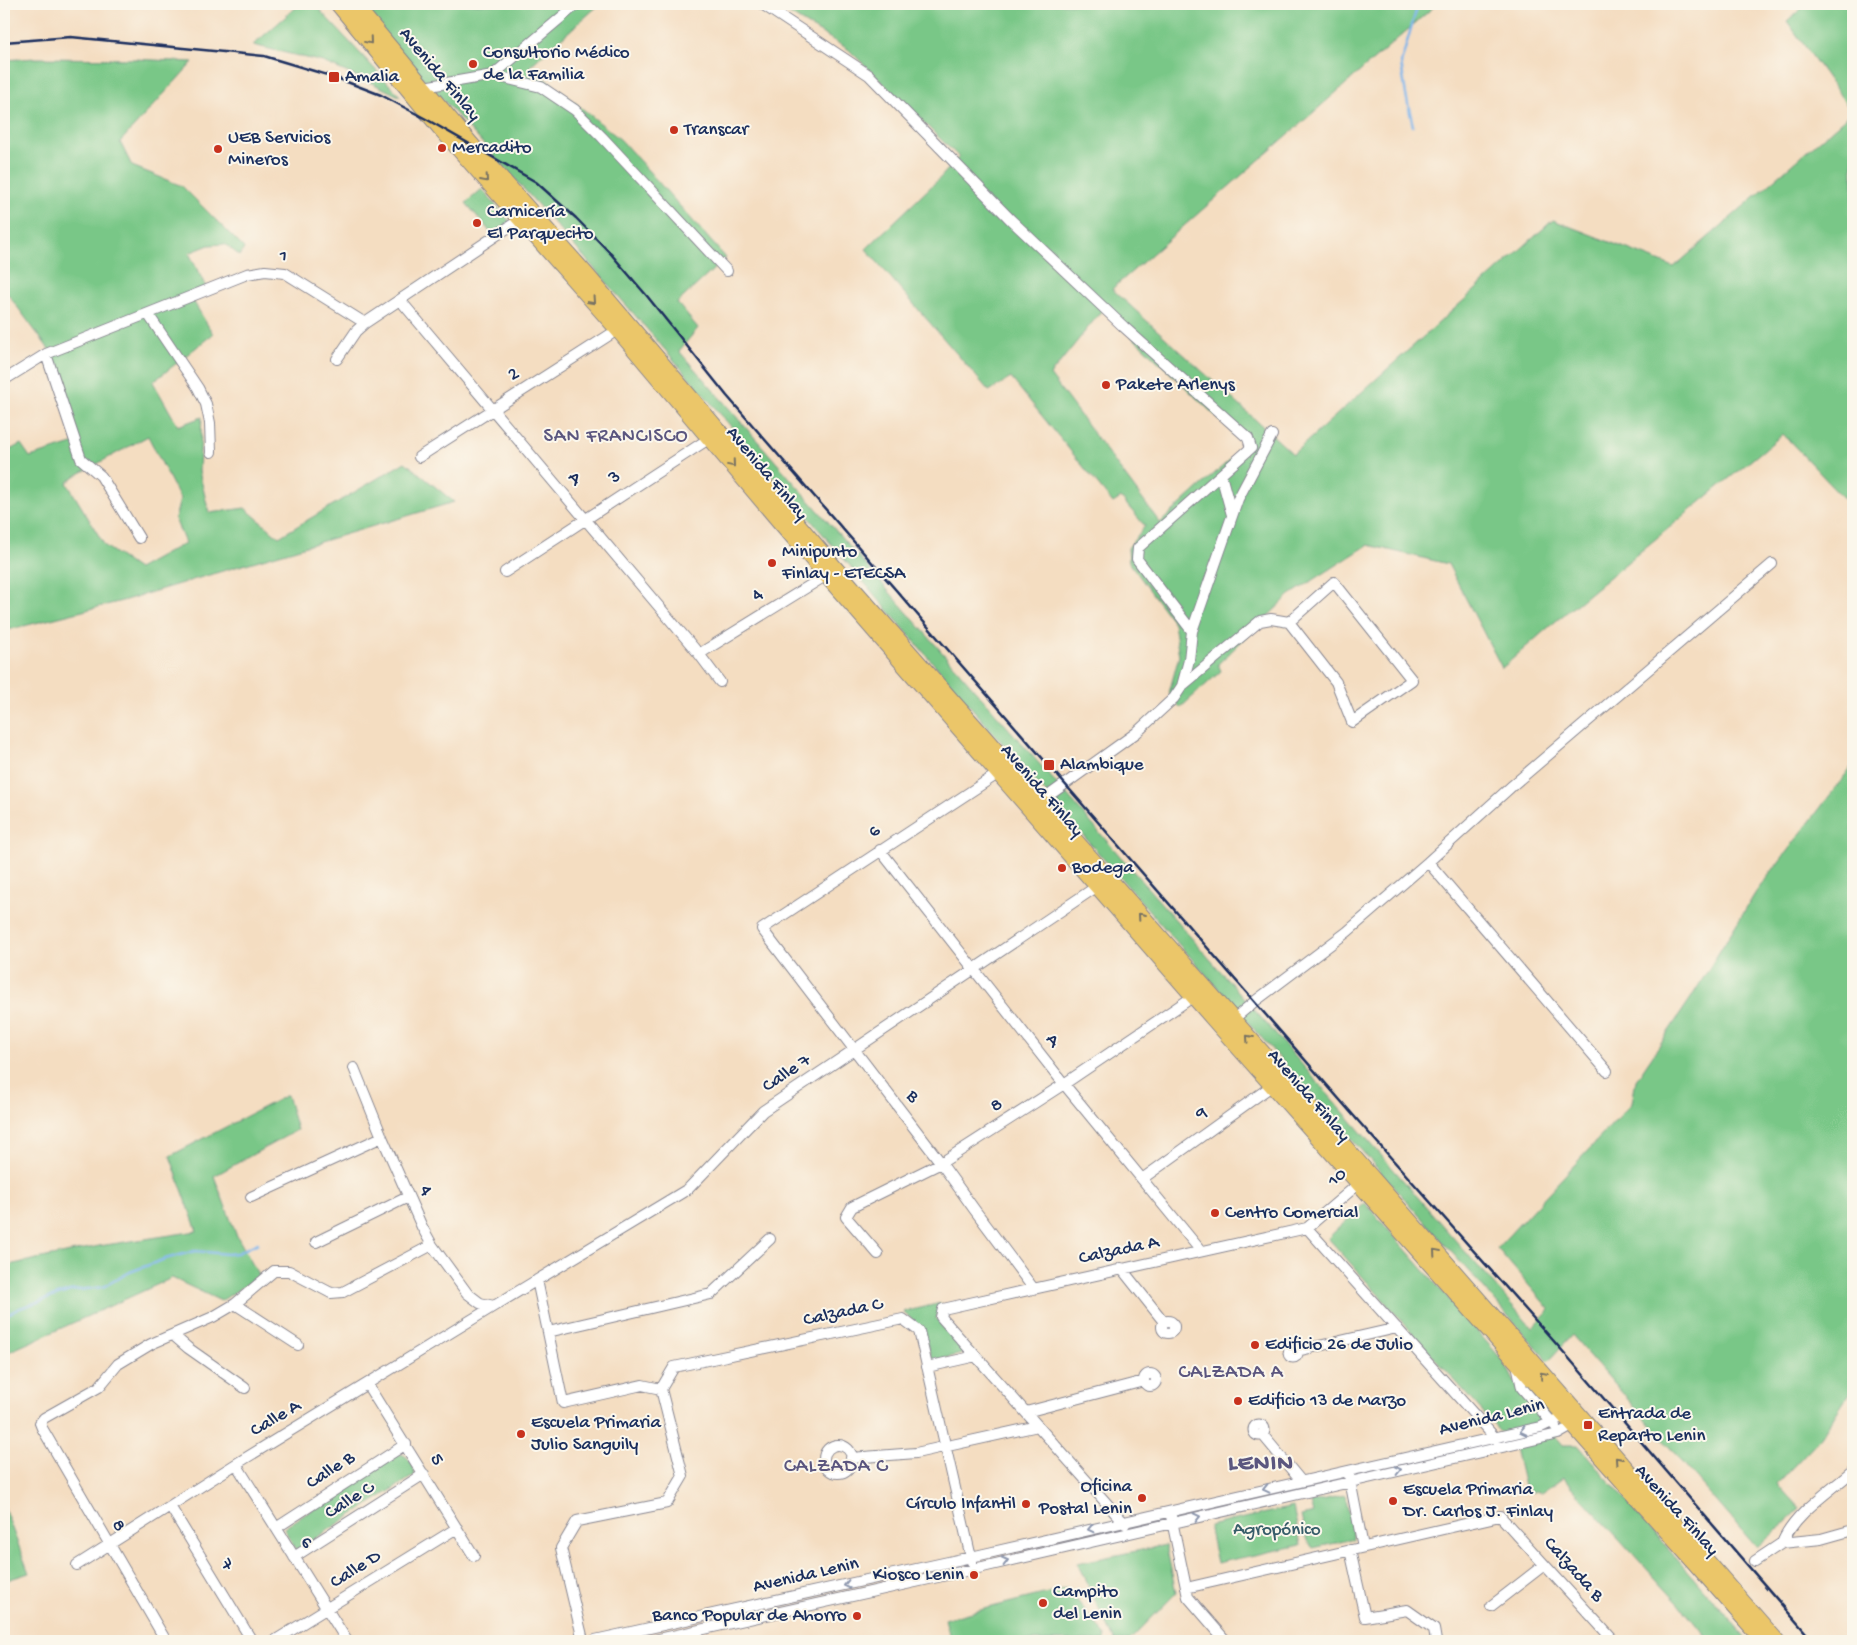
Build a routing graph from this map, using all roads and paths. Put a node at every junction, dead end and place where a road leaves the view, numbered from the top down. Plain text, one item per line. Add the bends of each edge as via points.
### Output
1 (338, 4) edge
2 (354, 4) edge
3 (577, 4) edge
4 (762, 4) edge
5 (493, 75) junction
6 (416, 88) junction
7 (525, 216) junction
8 (727, 271) dead end
9 (400, 300) junction
10 (148, 314) junction
11 (365, 323) junction
12 (623, 326) junction
13 (46, 354) junction
14 (337, 359) dead end
15 (4, 380) edge
16 (493, 410) junction
17 (715, 434) junction
18 (1272, 434) dead end
19 (211, 452) dead end
20 (419, 457) dead end
21 (1221, 475) junction
22 (1232, 516) junction
23 (585, 518) junction
24 (139, 538) dead end
25 (1772, 564) dead end
26 (505, 572) dead end
27 (831, 572) junction
28 (1289, 622) junction
29 (1192, 631) junction
30 (699, 654) junction
31 (720, 682) dead end
32 (1182, 686) junction
33 (1004, 770) junction
34 (1035, 806) junction
35 (880, 850) junction
36 (1428, 862) junction
37 (1102, 882) junction
38 (762, 929) joint
39 (973, 969) junction
40 (1199, 993) junction
41 (1227, 1024) junction
42 (854, 1050) junction
43 (354, 1068) dead end
44 (1607, 1071) dead end
45 (1278, 1081) junction
46 (1064, 1084) junction
47 (382, 1137) junction
48 (941, 1163) junction
49 (1142, 1179) junction
50 (1364, 1179) junction
51 (251, 1197) dead end
52 (408, 1197) junction
53 (1307, 1228) junction
54 (770, 1238) dead end
55 (316, 1242) dead end
56 (432, 1245) junction
57 (1201, 1251) junction
58 (878, 1254) dead end
59 (1121, 1268) junction
60 (537, 1280) junction
61 (1033, 1288) junction
62 (235, 1304) junction
63 (494, 1306) junction
64 (1164, 1322) dead end
65 (1397, 1328) junction
66 (548, 1332) junction
67 (173, 1335) junction
68 (298, 1345) dead end
69 (1297, 1351) dead end
70 (976, 1356) junction
71 (927, 1367) junction
72 (1144, 1381) dead end
73 (367, 1384) junction
74 (245, 1388) dead end
75 (662, 1389) junction
76 (1026, 1412) junction
77 (1565, 1422) junction
78 (1038, 1426) junction
79 (1262, 1434) dead end
80 (1494, 1437) junction
81 (406, 1444) junction
82 (944, 1446) junction
83 (1503, 1447) junction
84 (851, 1458) dead end
85 (236, 1464) junction
86 (1348, 1470) junction
87 (1853, 1471) edge
88 (424, 1474) junction
89 (1301, 1481) junction
90 (1350, 1481) junction
91 (170, 1506) junction
92 (1170, 1511) junction
93 (1122, 1521) junction
94 (1173, 1523) junction
95 (276, 1528) junction
96 (457, 1528) junction
97 (1853, 1530) edge
98 (1132, 1532) junction
99 (1782, 1542) junction
100 (109, 1545) junction
101 (1363, 1547) junction
102 (1350, 1550) junction
103 (474, 1556) dead end
104 (294, 1557) junction
105 (971, 1557) junction
106 (1755, 1561) dead end
107 (1544, 1564) junction
108 (77, 1565) dead end
109 (974, 1569) junction
110 (1186, 1588) junction
111 (1491, 1606) dead end
112 (327, 1608) junction
113 (578, 1639) edge
114 (1766, 1639) edge
115 (166, 1641) edge
116 (252, 1641) edge
117 (274, 1641) edge
118 (347, 1641) edge
119 (595, 1641) edge
120 (650, 1641) edge
121 (1226, 1641) edge
122 (1436, 1641) edge
123 (1614, 1641) edge

1 -> 6 highway, Avenida Finlay
2 - 6 highway, Avenida Finlay
3 - 5 street
4 - 21 street via 869,75 1011,220 1248,438 1251,448
5 - 6 street
5 - 8 street via 541,87 575,110
6 - 7 highway, Avenida Finlay via 440,128
7 - 9 street
7 - 12 highway, Avenida Finlay
9 - 11 street
9 - 16 street, A
10 - 11 street, 1 via 247,274 265,271 285,272
10 - 13 street, 1
10 - 19 street via 206,404
11 - 14 street
12 - 16 street, 2
12 - 17 highway, Avenida Finlay
13 - 15 street, 1
13 - 24 street via 81,459 101,476
16 - 20 street, 2
16 - 23 street, A
17 - 23 street, 3
17 - 27 highway, Avenida Finlay
18 - 22 street
21 - 22 street
21 - 29 street via 1138,548 1137,559
22 - 29 street
23 - 26 street, 3
23 - 30 street, A
25 - 36 street via 1512,784
27 - 30 street, 4
27 - 33 highway, Avenida Finlay
28 - 28 street via 1336,682 1352,722 1412,680 1334,582
28 - 32 street via 1260,621
29 - 32 street
30 - 31 street, A
32 - 34 street via 1174,698 1136,733
33 - 34 highway, Avenida Finlay
33 - 35 street, 6
34 - 37 highway, Avenida Finlay
35 - 38 street, 6
35 - 39 street, A
36 - 41 street via 1347,932
36 - 44 street
37 - 39 street, Calle 7
37 - 40 highway, Avenida Finlay
38 - 42 street, B
39 - 42 street, Calle 7
39 - 46 street, A
40 - 41 highway, Avenida Finlay
40 - 46 street, 8
41 - 45 highway, Avenida Finlay
42 - 48 street, B
42 - 60 street, Calle 7 via 763,1111 688,1189
43 - 47 street, 4
45 - 49 street, 9
45 - 50 highway, Avenida Finlay
46 - 48 street, 8
46 - 49 street, A
47 - 51 street
47 - 52 street, 4
48 - 58 street, 8 via 852,1207 846,1217
48 - 61 street, B
49 - 57 street, A
50 - 53 street, 10
77 -> 50 highway, Avenida Finlay
50 - 77 highway, Avenida Finlay
52 - 55 street
52 - 56 street, 4
53 - 57 street, Calzada A
53 - 65 street
54 - 66 street via 711,1294
56 - 62 street via 343,1292 331,1293 289,1271 274,1271
56 - 63 street, 4 via 468,1294 480,1303
57 - 59 street, Calzada A
59 - 61 street, Calzada A
59 - 64 street
60 - 63 street, Calle 7
60 - 66 street
61 - 70 street, Calzada A via 943,1309 941,1317
62 - 67 street
62 - 68 street
63 - 73 street, Calle A
65 - 69 street
65 - 80 street
66 - 75 street via 563,1403 642,1385
67 - 74 street
67 - 100 street, 8 via 118,1364 98,1387 44,1418 40,1424
70 - 71 street
70 - 76 street, Calzada A
71 - 75 street, Calzada C via 919,1332 903,1319 674,1367
71 - 82 street, Calzada C
72 - 76 street
73 - 81 street, 5
73 - 85 street, Calle A
75 - 113 street via 683,1476 667,1503 577,1521 561,1548
76 - 78 street, Calzada A
77 -> 80 street, Avenida Lenin
77 - 83 street, Avenida Lenin
77 - 114 highway, Avenida Finlay
78 - 82 street
78 - 93 street, Calzada A
79 - 89 street
80 - 83 street
80 - 86 street, Avenida Lenin
81 - 88 street, 5
81 - 95 street, Calle B
82 - 84 street via 916,1453
82 - 105 street, Calzada C
90 -> 83 street, Avenida Lenin
85 - 91 street, Calle A
85 - 95 street, 6
86 - 89 street, Avenida Lenin
86 - 90 street
87 - 99 street via 1805,1512
88 - 96 street, 5
88 - 104 street, Calle C
89 -> 92 street, Avenida Lenin
94 -> 90 street, Avenida Lenin
90 - 101 street
91 - 100 street, Calle A
91 - 116 street, 7
92 - 93 street, Avenida Lenin
92 - 94 street
93 - 98 street, Calzada A
93 -> 105 street, Avenida Lenin
94 - 98 street, Avenida Lenin
94 - 110 street
95 - 104 street, 6
96 - 103 street, 5
96 - 112 street, Calle D
97 - 99 street via 1821,1539
109 -> 98 street, Avenida Lenin
99 - 106 street
100 - 108 street, Calle A
100 - 115 street, 8
101 - 102 street, Calzada B
101 - 107 street, Calzada B via 1500,1516
102 - 110 street, Calzada B
102 - 122 street via 1365,1617 1407,1610 1434,1629
104 - 112 street, 6
105 - 109 street, Calzada C
105 -> 119 street, Avenida Lenin
107 - 111 street
107 - 123 street, Calzada B
109 - 120 street, Avenida Lenin
110 - 121 street via 1188,1597
112 - 117 street, Calle D
112 - 118 street, 6
113 - 119 street via 586,1636

